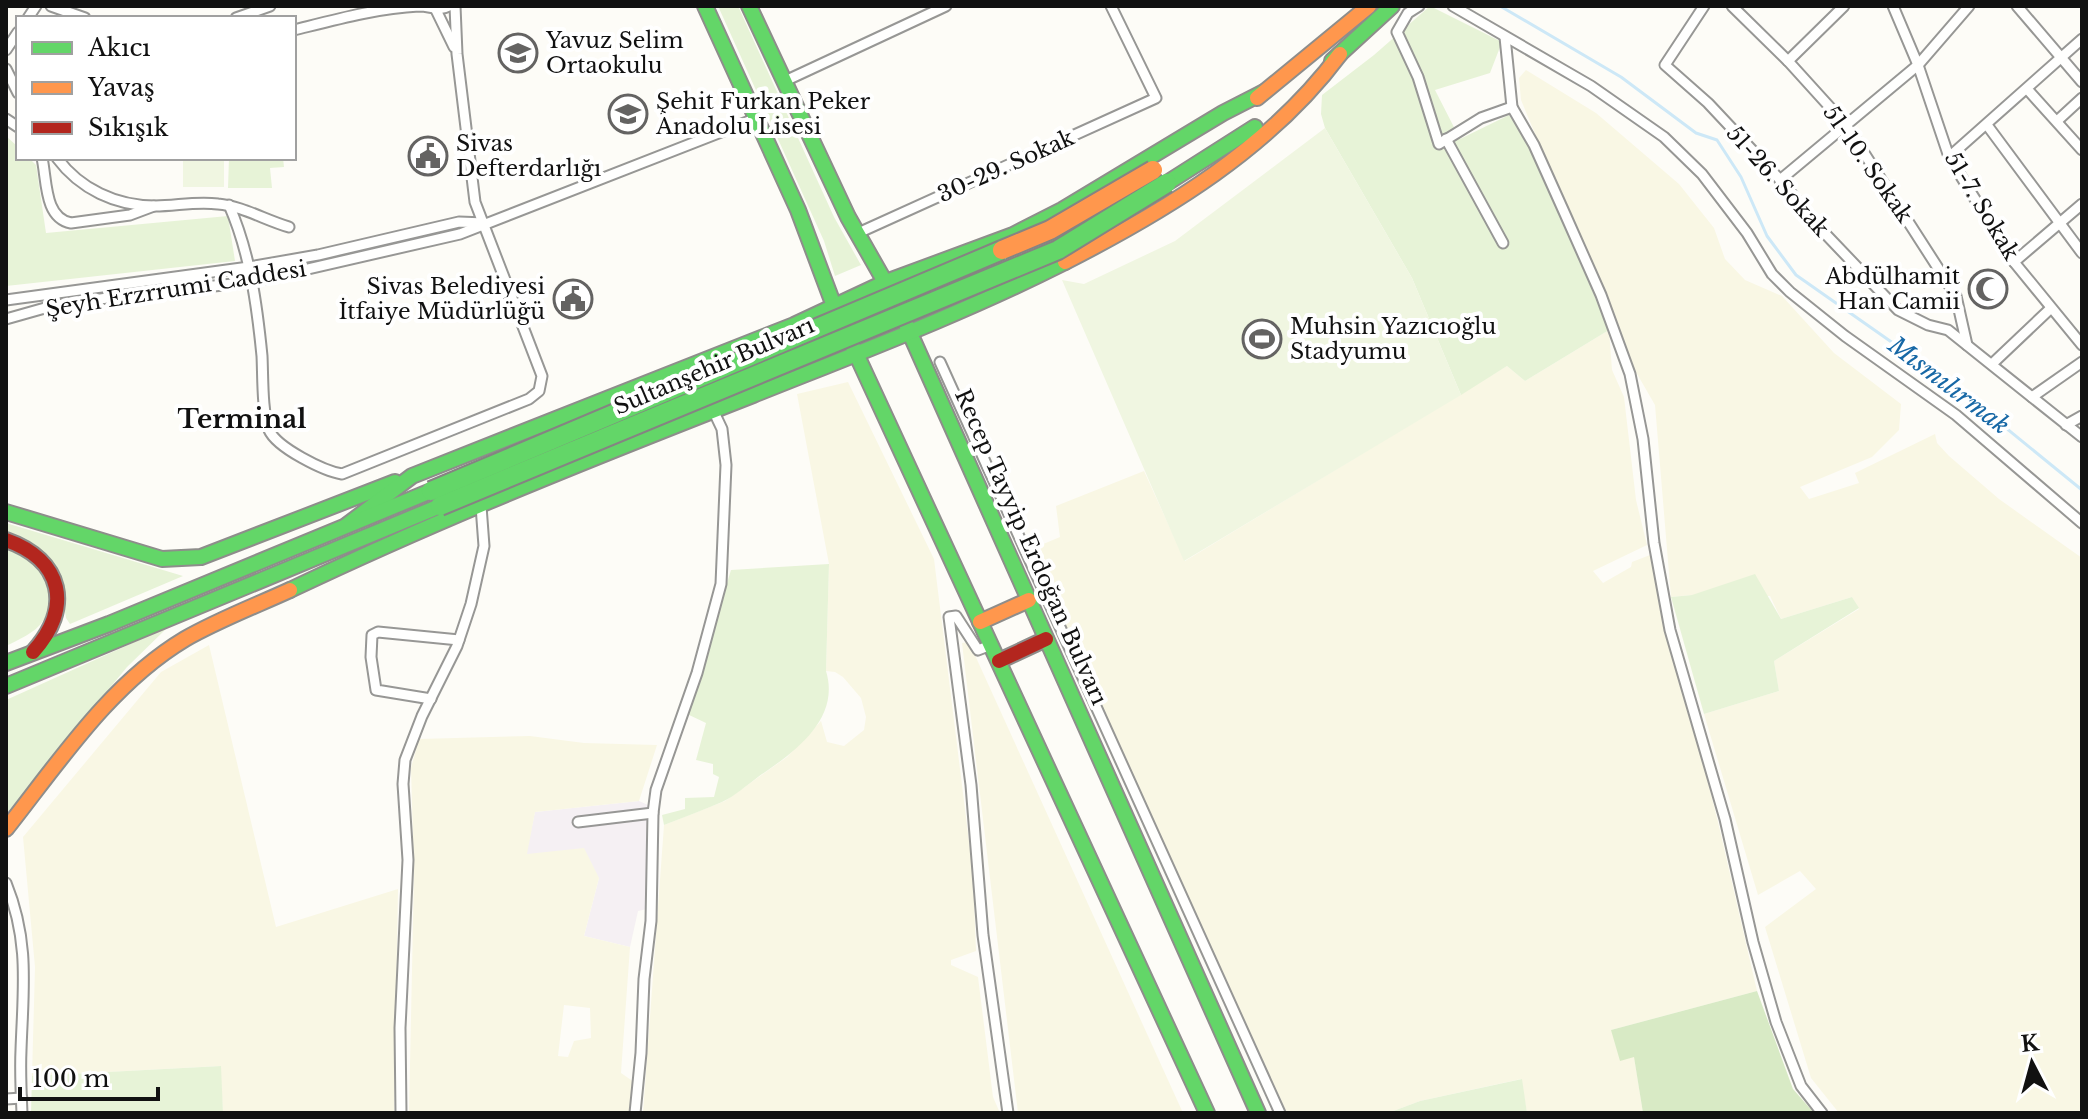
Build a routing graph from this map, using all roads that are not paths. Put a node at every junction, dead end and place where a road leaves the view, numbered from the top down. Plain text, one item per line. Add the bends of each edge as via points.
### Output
1 (51, 6) edge
2 (270, 6) edge
3 (386, 6) edge
4 (452, 6) edge
5 (705, 6) edge
6 (749, 6) edge
7 (946, 6) edge
8 (1111, 6) edge
9 (1369, 6) edge
10 (1392, 6) edge
11 (1419, 6) edge
12 (1453, 6) edge
13 (1704, 6) edge
14 (1732, 6) edge
15 (1844, 6) edge
16 (1893, 6) edge
17 (1969, 6) edge
18 (2017, 6) edge
19 (430, 8) edge
20 (362, 15) junction
21 (79, 16) edge
22 (242, 16) edge
23 (296, 30) edge
24 (1505, 37) junction
25 (2082, 39) edge
26 (457, 54) junction
27 (1340, 54) junction
28 (2063, 57) junction
29 (1788, 61) junction
30 (1918, 65) junction
31 (6, 69) edge
32 (785, 81) junction
33 (12, 82) edge
34 (2082, 82) edge
35 (2028, 90) junction
36 (1264, 92) junction
37 (2082, 98) edge
38 (1512, 107) junction
39 (757, 118) junction
40 (2057, 121) junction
41 (1846, 125) junction
42 (1987, 125) junction
43 (1446, 139) junction
44 (2082, 150) edge
45 (1949, 157) junction
46 (42, 160) edge
47 (59, 160) edge
48 (1160, 177) junction
49 (1780, 180) junction
50 (2082, 204) edge
51 (229, 205) junction
52 (154, 206) junction
53 (485, 223) junction
54 (2058, 224) junction
55 (289, 227) dead end
56 (856, 234) junction
57 (1503, 243) dead end
58 (2082, 253) edge
59 (2014, 262) junction
60 (249, 267) junction
61 (251, 282) junction
62 (886, 282) junction
63 (6, 300) edge
64 (832, 306) junction
65 (2050, 309) junction
66 (6, 319) edge
67 (909, 331) junction
68 (1967, 345) junction
69 (2082, 345) edge
70 (856, 353) junction
71 (940, 362) dead end
72 (2082, 362) edge
73 (1992, 364) junction
74 (2032, 397) junction
75 (713, 410) junction
76 (2082, 416) edge
77 (2066, 425) junction
78 (2082, 437) edge
79 (412, 476) junction
80 (436, 498) junction
81 (481, 506) junction
82 (6, 512) edge
83 (2082, 523) edge
84 (347, 525) junction
85 (6, 540) edge
86 (369, 552) junction
87 (1029, 600) junction
88 (1046, 618) junction
89 (980, 622) junction
90 (146, 628) junction
91 (1046, 639) junction
92 (459, 640) junction
93 (32, 653) junction
94 (995, 653) junction
95 (6, 663) edge
96 (6, 686) edge
97 (431, 699) junction
98 (653, 813) junction
99 (578, 822) dead end
100 (6, 829) edge
101 (6, 883) edge
102 (22, 1098) junction
103 (6, 1099) edge
104 (22, 1113) edge
105 (401, 1113) edge
106 (635, 1113) edge
107 (1008, 1113) edge
108 (1207, 1113) edge
109 (1258, 1113) edge
110 (1280, 1113) edge
111 (1822, 1113) edge

1 - 21 street
2 - 22 street
3 - 20 street
4 - 19 street
4 - 26 street
5 - 39 main road
6 - 32 main road, Recep Tayyip Erdoğan Bulvarı
7 - 32 street
8 - 56 street, 30-29. Sokak via 1156,98
9 - 36 main road, Sultanşehir Bulvarı
10 - 27 main road, Sultanşehir Bulvarı
11 - 43 street via 1397,32 1439,144
12 - 24 street
13 - 49 street, 51-26. Sokak via 1665,65
14 - 29 street, 51-10. Sokak
15 - 29 street
16 - 30 street, 51-7. Sokak
17 - 30 street
18 - 28 street
19 - 20 street
19 - 26 street
20 - 23 street
24 - 38 street
24 - 83 street via 1591,86 1664,137 1702,174 1790,292 1956,415
25 - 28 street
26 - 53 street via 475,202
27 - 48 main road, Sultanşehir Bulvarı via 1243,137
27 - 67 main road via 1259,140 1135,226
28 - 34 street
28 - 35 street
29 - 41 street, 51-10. Sokak
30 - 41 street
30 - 45 street, 51-7. Sokak
31 - 33 street
32 - 56 main road, Recep Tayyip Erdoğan Bulvarı
35 - 40 street
35 - 42 street
36 - 48 main road, Sultanşehir Bulvarı
36 - 62 main road via 1013,235
37 - 40 street
38 - 43 street
38 - 111 street via 1601,295 1630,374 1670,630 1776,1022 1801,1086
39 - 53 street, Şeyh Erzrrumi Caddesi
39 - 64 main road
40 - 44 street
41 - 49 street
41 - 68 street, 51-10. Sokak via 1956,296
42 - 45 street
42 - 54 street
43 - 57 street
45 - 59 street, 51-7. Sokak
46 - 52 street via 51,207 63,221 130,215
47 - 52 street via 91,190
48 - 80 main road, Sultanşehir Bulvarı, bridge
49 - 68 street, 51-26. Sokak via 1898,310 1948,330
50 - 54 street
51 - 52 street
51 - 55 street
51 - 60 street
53 - 60 street, Şeyh Erzrrumi Caddesi via 459,222
53 - 61 street, Şeyh Erzrrumi Caddesi via 447,238
53 - 61 street via 542,376 539,391 342,474 284,446 269,429
54 - 58 street
54 - 59 street
56 - 62 main road, Recep Tayyip Erdoğan Bulvarı
59 - 65 street, 51-7. Sokak
60 - 61 street
60 - 63 street, Şeyh Erzrrumi Caddesi
61 - 66 street, Şeyh Erzrrumi Caddesi via 52,306
62 - 64 main road
62 - 67 main road, Recep Tayyip Erdoğan Bulvarı
64 - 70 main road
64 - 79 main road
65 - 69 street, 51-7. Sokak
65 - 73 street
67 - 70 main road
67 - 87 main road, Recep Tayyip Erdoğan Bulvarı
68 - 73 street, 51-26. Sokak
70 - 75 main road
70 - 89 main road
71 - 88 street
72 - 74 street
73 - 74 street, 51-26. Sokak
74 - 77 street, 51-26. Sokak
75 - 81 main road
75 - 98 street via 722,429 726,465 721,584
76 - 77 street
77 - 78 street, 51-26. Sokak
79 - 82 main road via 201,557 162,559
79 - 84 main road
80 - 84 main road, Sultanşehir Bulvarı
80 - 90 main road, Sultanşehir Bulvarı
81 - 86 main road
81 - 92 street via 484,546
84 - 93 main road, Sultanşehir Bulvarı
85 - 93 main road via 44,560 55,587 53,625
86 - 90 main road
86 - 100 main road via 164,653 97,716
87 - 88 main road, Recep Tayyip Erdoğan Bulvarı
87 - 89 main road
88 - 91 main road, Recep Tayyip Erdoğan Bulvarı
88 - 110 street
89 - 94 main road
90 - 96 main road, Sultanşehir Bulvarı
91 - 94 main road
91 - 109 main road, Recep Tayyip Erdoğan Bulvarı
92 - 97 street
92 - 97 street via 372,635 376,690
93 - 95 main road, Sultanşehir Bulvarı
94 - 107 street via 978,650 956,616 949,617
94 - 108 main road
97 - 105 street via 405,760 403,784 408,860
98 - 99 street
98 - 106 street via 651,921
101 - 102 street via 23,941
102 - 103 street
102 - 104 street

